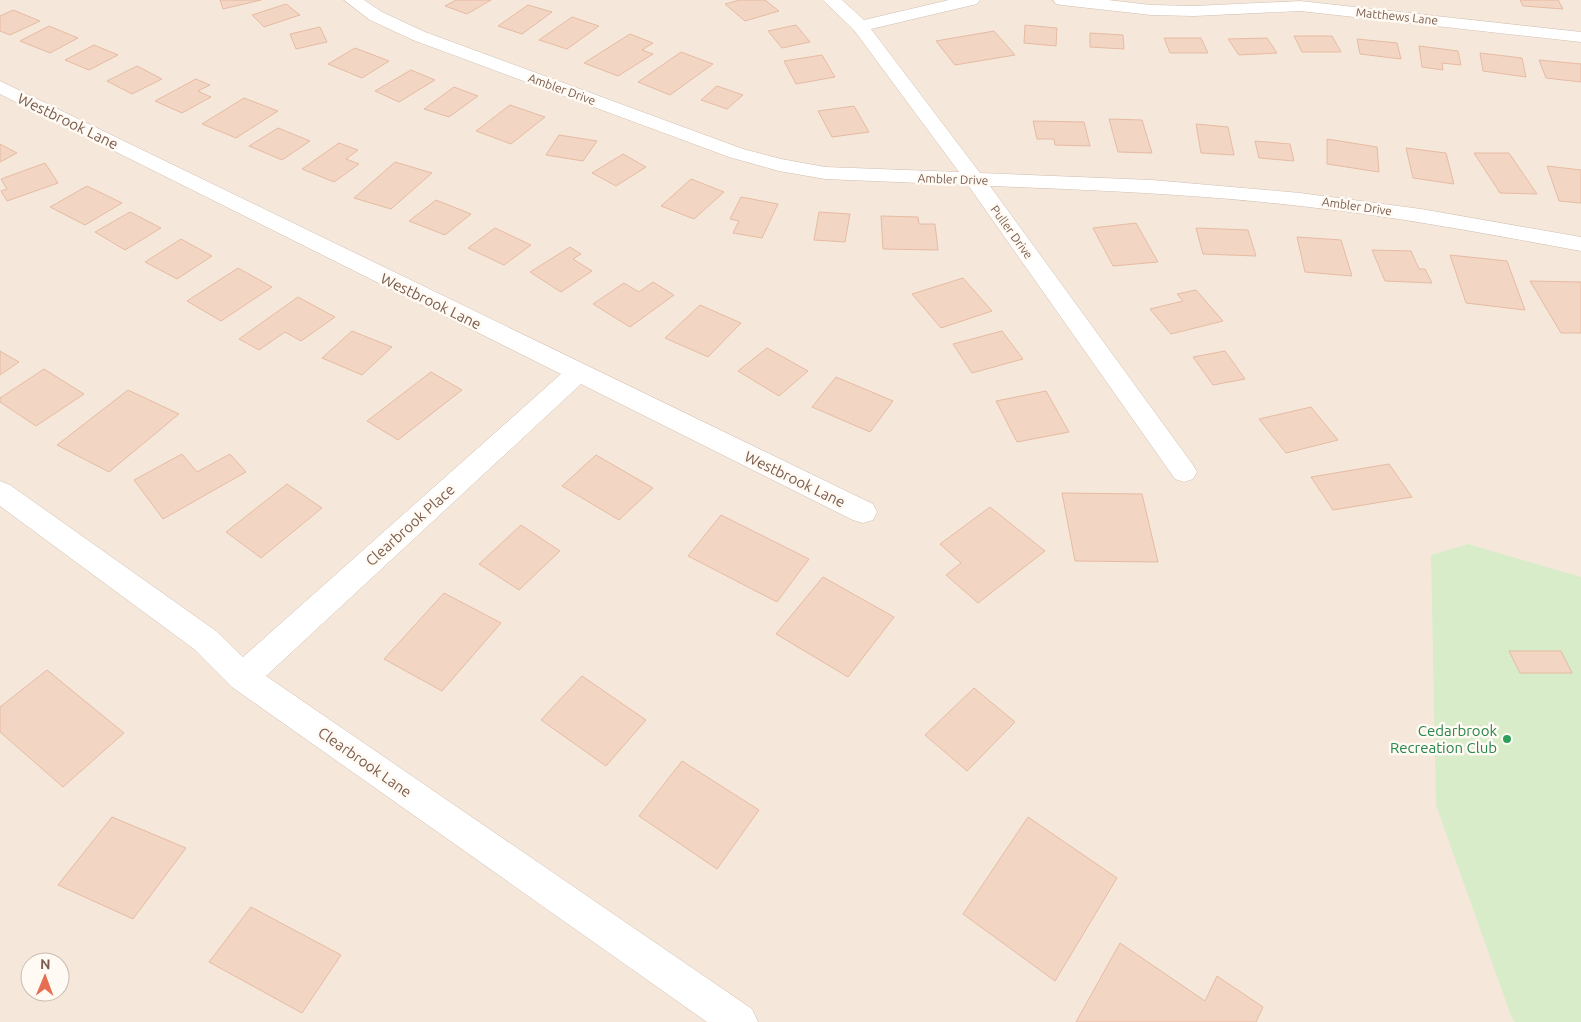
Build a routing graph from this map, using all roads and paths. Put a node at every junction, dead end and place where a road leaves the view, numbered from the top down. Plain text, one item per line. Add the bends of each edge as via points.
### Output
1 (353, 0) edge
2 (832, 0) edge
3 (971, 0) edge
4 (1062, 0) edge
5 (1299, 3) edge
6 (860, 26) junction
7 (1581, 37) edge
8 (0, 87) edge
9 (974, 179) junction
10 (1581, 244) edge
11 (577, 373) junction
12 (1184, 472) dead end
13 (0, 492) edge
14 (863, 512) dead end
15 (243, 677) junction
16 (739, 1022) edge

1 - 9 street, Ambler Drive via 376,16 418,36 736,153 825,173
2 - 6 street, Puller Drive
3 - 6 street
4 - 5 street, Matthews Lane via 1177,11
5 - 7 street, Matthews Lane
6 - 9 street, Puller Drive
8 - 11 street, Westbrook Lane
9 - 10 street, Ambler Drive via 1165,187 1334,202
9 - 12 street, Puller Drive
11 - 14 street, Westbrook Lane
11 - 15 street, Clearbrook Place
13 - 15 street, Clearbrook Lane via 205,640
15 - 16 street, Clearbrook Lane

